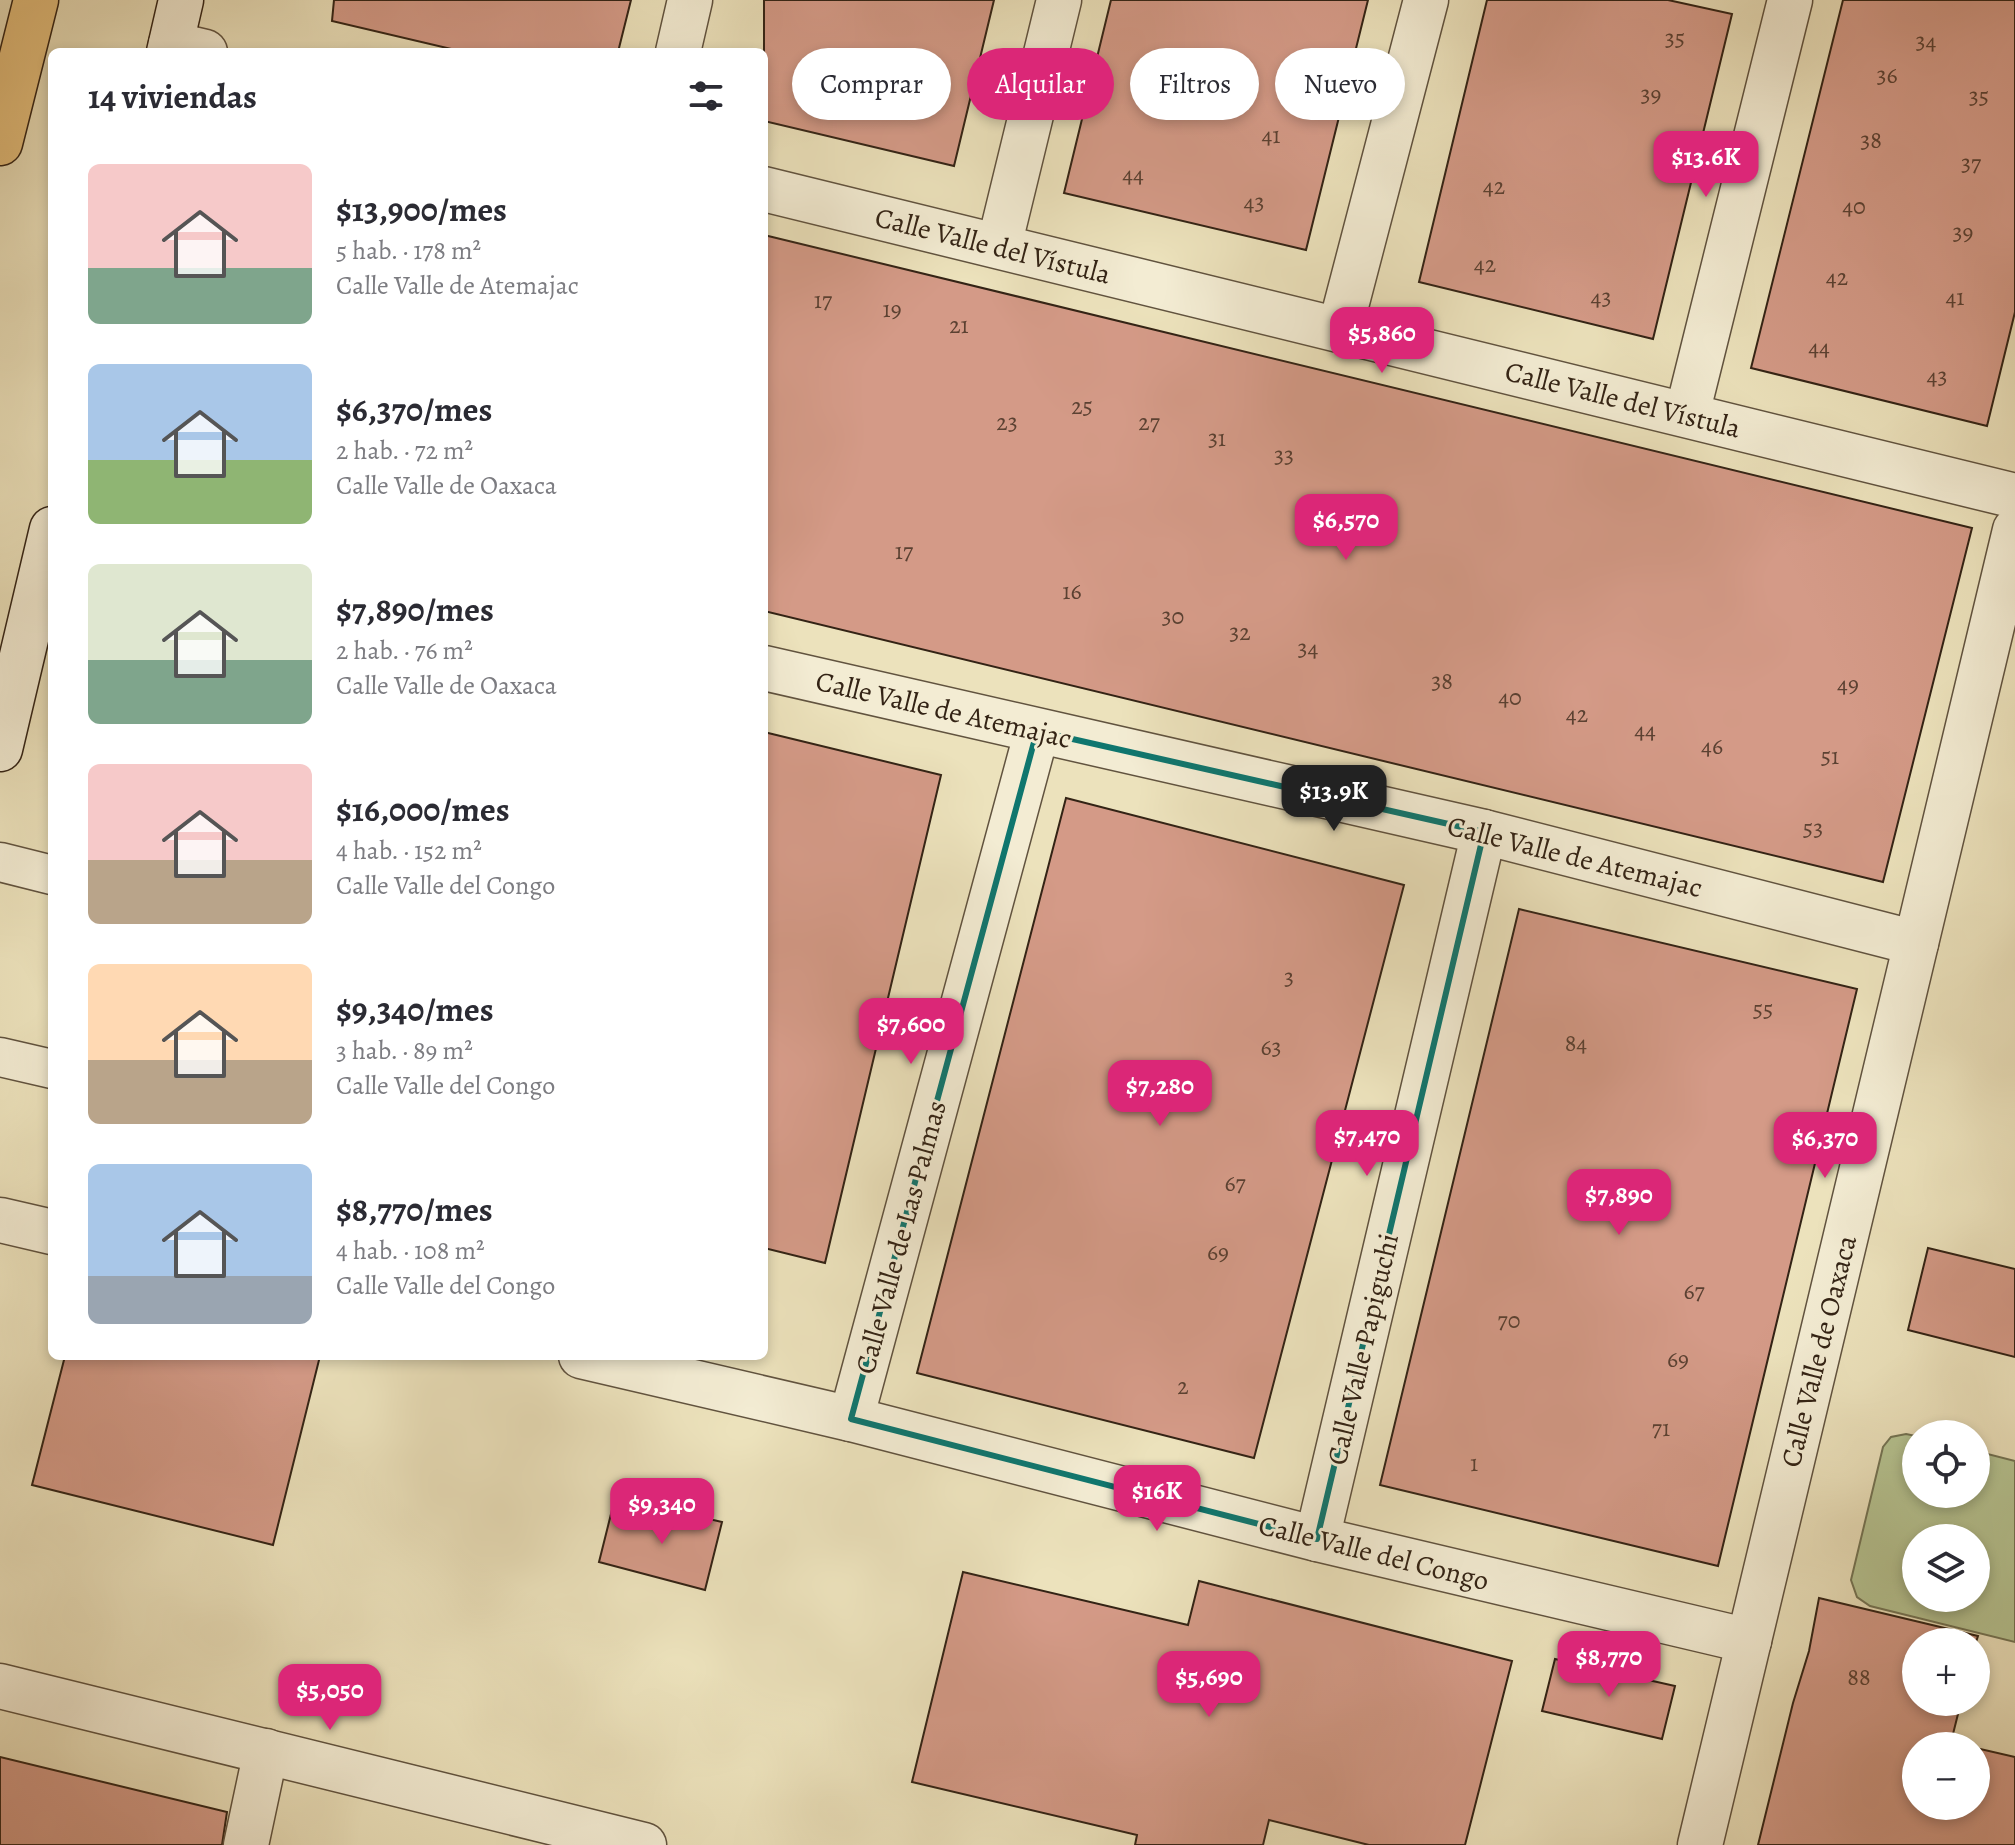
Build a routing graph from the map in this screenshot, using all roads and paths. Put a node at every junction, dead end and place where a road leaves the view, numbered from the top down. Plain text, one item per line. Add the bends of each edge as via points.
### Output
1 (36, 0) edge
2 (181, 0) edge
3 (690, 0) edge
4 (1059, 0) edge
5 (1426, 0) edge
6 (1790, 0) edge
7 (181, 48) edge
8 (679, 48) edge
9 (0, 143) edge
10 (768, 190) edge
11 (999, 246) junction
12 (1340, 329) junction
13 (1687, 414) junction
14 (2015, 496) edge
15 (2015, 530) edge
16 (48, 546) edge
17 (768, 669) edge
18 (1037, 731) junction
19 (0, 749) edge
20 (1484, 832) junction
21 (0, 862) edge
22 (48, 874) edge
23 (1916, 943) junction
24 (0, 1057) edge
25 (48, 1068) edge
26 (0, 1220) edge
27 (48, 1231) edge
28 (598, 1360) edge
29 (851, 1419) junction
30 (1317, 1539) junction
31 (1749, 1641) junction
32 (0, 1686) edge
33 (266, 1751) junction
34 (625, 1843) edge
35 (246, 1845) edge
36 (1700, 1845) edge

1 - 9 highway
2 - 7 street
3 - 8 street
4 - 11 street
5 - 12 street
6 - 13 street
10 - 11 street, Calle Valle del Vístula
11 - 12 street, Calle Valle del Vístula
12 - 13 street, Calle Valle del Vístula
13 - 14 street, Calle Valle del Vístula
15 - 23 street, Calle Valle de Oaxaca
16 - 19 street
17 - 18 street, Calle Valle de Atemajac
18 - 20 street, Calle Valle de Atemajac
18 - 29 street, Calle Valle de Las Palmas
20 - 23 street, Calle Valle de Atemajac
20 - 30 street, Calle Valle Papiguchi
21 - 22 lane
23 - 31 street, Calle Valle de Oaxaca
24 - 25 lane
26 - 27 street
28 - 29 street, Calle Valle del Congo
29 - 30 street, Calle Valle del Congo
30 - 31 street, Calle Valle del Congo
31 - 36 street, Calle Valle de Oaxaca
32 - 33 street
33 - 34 street
33 - 35 street

